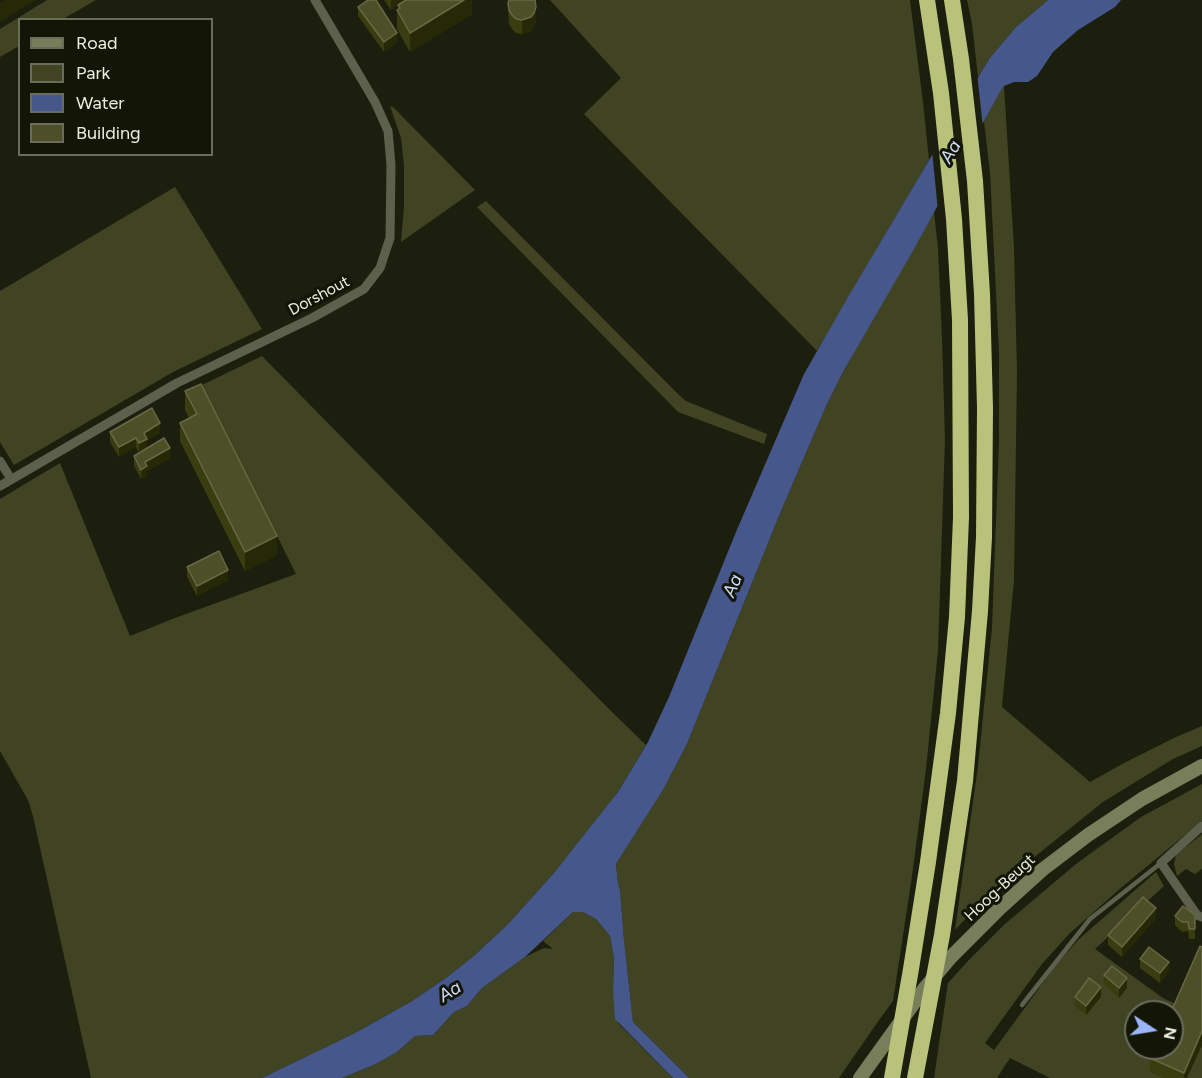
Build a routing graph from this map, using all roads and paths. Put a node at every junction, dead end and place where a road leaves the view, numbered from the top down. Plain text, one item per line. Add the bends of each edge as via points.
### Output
1 (315, 0) edge
2 (927, 0) edge
3 (952, 0) edge
4 (0, 461) edge
5 (11, 479) junction
6 (0, 486) edge
7 (1202, 766) edge
8 (1202, 826) edge
9 (1161, 863) junction
10 (1202, 918) edge
11 (1022, 1005) dead end
12 (860, 1078) edge
13 (892, 1078) edge
14 (915, 1078) edge

1 - 5 street, Dorshout via 388,131 390,238 380,268 364,289 177,383
2 - 13 highway via 954,219 960,320 961,517 948,713
3 - 14 highway via 975,181 982,294 984,537 965,781
4 - 5 street
5 - 6 street, Dorshout
7 - 12 street, Hoog-Beugt via 1142,799 1041,870 951,957
8 - 9 street
9 - 10 street
9 - 11 lane via 1090,919

